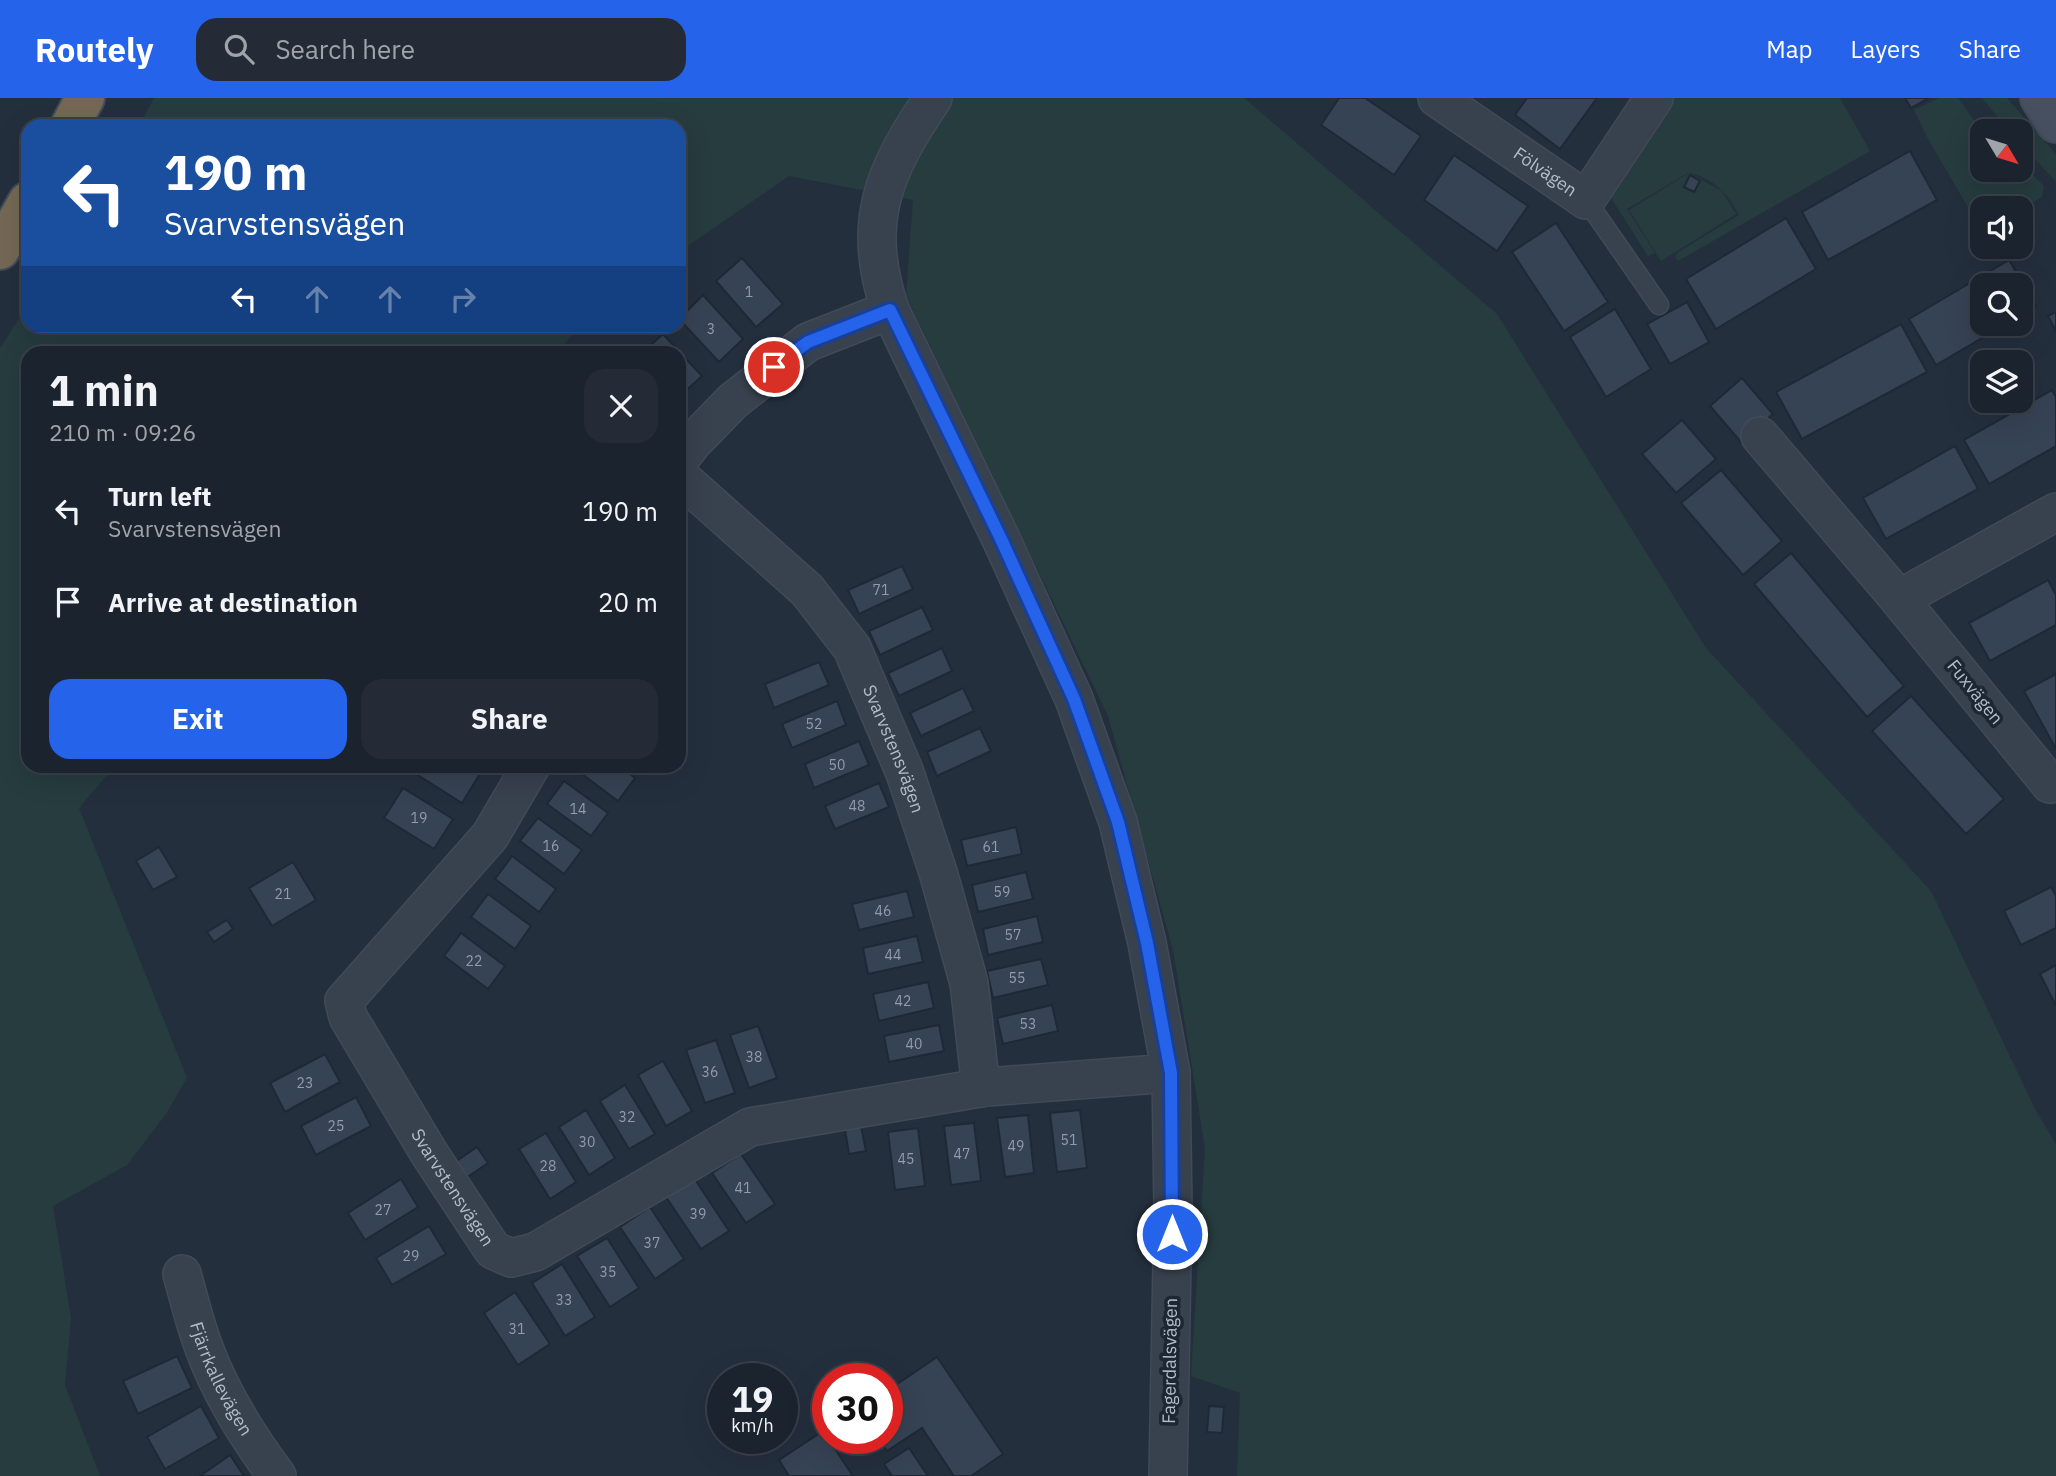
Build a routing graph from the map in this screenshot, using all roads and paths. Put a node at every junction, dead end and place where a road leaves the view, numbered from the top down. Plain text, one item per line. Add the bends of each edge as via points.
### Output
1 (85, 98) edge
2 (933, 98) edge
3 (1437, 98) edge
4 (1654, 98) edge
5 (2040, 98) edge
6 (74, 119) edge
7 (2056, 123) edge
8 (1586, 200) junction
9 (21, 213) edge
10 (0, 250) edge
11 (1659, 305) dead end
12 (890, 310) junction
13 (1760, 436) dead end
14 (686, 451) edge
15 (686, 482) edge
16 (2056, 512) edge
17 (1899, 599) junction
18 (527, 773) edge
19 (2050, 784) dead end
20 (1171, 1073) junction
21 (981, 1088) junction
22 (182, 1274) dead end
23 (277, 1476) edge
24 (1168, 1476) edge

1 - 6 highway
2 - 12 street, Fagerdalsvägen via 889,170 876,223
3 - 8 street, Fölvägen
4 - 8 street, Fölvägen
5 - 7 street
8 - 11 lane
9 - 10 highway
12 - 14 street via 808,342 733,401
12 - 20 street, Fagerdalsvägen via 1074,699 1118,822
13 - 17 street, Fuxvägen
15 - 21 street, Svarvstensvägen via 807,590 852,648 905,774 941,884 969,983
16 - 17 street
17 - 19 street, Fuxvägen
18 - 21 street, Svarvstensvägen via 490,836 344,1001 348,1017 422,1142 493,1250 511,1258 535,1252 750,1127
20 - 21 street, Svarvstensvägen
20 - 24 street, Fagerdalsvägen
22 - 23 street, Fjärrkallevägen via 205,1350 223,1389

